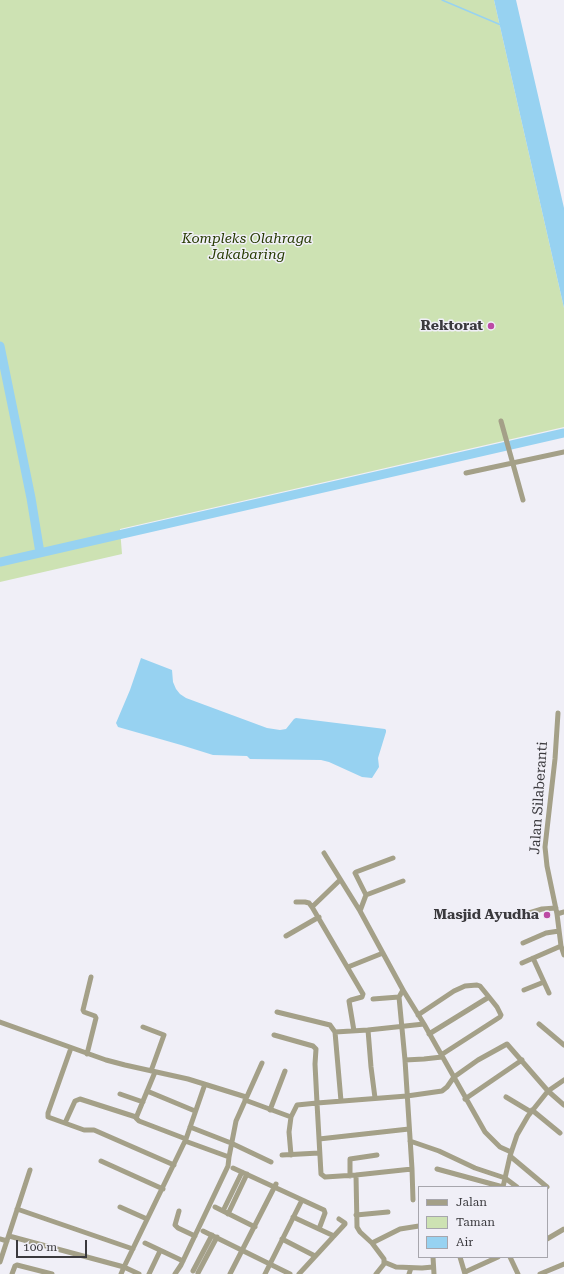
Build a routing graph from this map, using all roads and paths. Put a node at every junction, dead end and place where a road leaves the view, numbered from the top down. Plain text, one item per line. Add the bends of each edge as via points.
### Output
1 (502, 421) dead end
2 (564, 452) edge
3 (512, 462) junction
4 (466, 473) dead end
5 (523, 500) dead end
6 (558, 714) dead end
7 (324, 853) dead end
8 (393, 858) dead end
9 (340, 880) junction
10 (403, 881) dead end
11 (366, 895) junction
12 (296, 902) dead end
13 (312, 907) junction
14 (360, 910) junction
15 (557, 911) junction
16 (564, 912) edge
17 (529, 913) dead end
18 (319, 917) junction
19 (559, 931) junction
20 (286, 936) dead end
21 (523, 943) dead end
22 (561, 946) junction
23 (383, 953) junction
24 (564, 954) edge
25 (533, 958) junction
26 (522, 963) dead end
27 (348, 967) junction
28 (91, 977) dead end
29 (544, 982) junction
30 (403, 990) junction
31 (524, 990) dead end
32 (549, 993) dead end
33 (399, 997) junction
34 (489, 997) junction
35 (373, 999) dead end
36 (277, 1012) dead end
37 (418, 1014) junction
38 (0, 1022) edge
39 (424, 1024) junction
40 (539, 1024) dead end
41 (142, 1027) dead end
42 (401, 1027) junction
43 (368, 1030) junction
44 (354, 1031) junction
45 (335, 1032) junction
46 (429, 1034) junction
47 (274, 1035) dead end
48 (564, 1045) edge
49 (71, 1048) junction
50 (87, 1054) junction
51 (442, 1056) junction
52 (405, 1060) junction
53 (522, 1060) junction
54 (262, 1063) dead end
55 (153, 1071) junction
56 (285, 1071) dead end
57 (454, 1077) junction
58 (564, 1080) edge
59 (205, 1084) junction
60 (147, 1091) junction
61 (548, 1091) junction
62 (120, 1094) dead end
63 (406, 1096) junction
64 (506, 1096) dead end
65 (375, 1098) junction
66 (246, 1099) junction
67 (465, 1099) junction
68 (342, 1101) junction
69 (142, 1102) junction
70 (317, 1103) junction
71 (564, 1105) edge
72 (270, 1110) junction
73 (195, 1111) junction
74 (532, 1111) junction
75 (136, 1117) junction
76 (291, 1117) junction
77 (65, 1123) junction
78 (190, 1127) junction
79 (409, 1129) junction
80 (560, 1133) dead end
81 (319, 1138) junction
82 (185, 1140) junction
83 (410, 1140) junction
84 (231, 1143) junction
85 (319, 1153) junction
86 (510, 1154) junction
87 (282, 1155) dead end
88 (291, 1155) junction
89 (377, 1155) dead end
90 (229, 1158) junction
91 (101, 1160) dead end
92 (271, 1162) dead end
93 (174, 1165) junction
94 (233, 1168) dead end
95 (412, 1169) junction
96 (437, 1169) dead end
97 (30, 1170) dead end
98 (245, 1173) junction
99 (353, 1176) junction
100 (505, 1178) junction
101 (275, 1185) junction
102 (499, 1186) edge
103 (503, 1186) edge
104 (516, 1186) edge
105 (545, 1186) edge
106 (162, 1189) junction
107 (302, 1200) junction
108 (413, 1200) dead end
109 (120, 1207) dead end
110 (215, 1208) dead end
111 (17, 1209) junction
112 (179, 1211) dead end
113 (223, 1211) junction
114 (388, 1212) dead end
115 (228, 1214) junction
116 (356, 1215) junction
117 (294, 1217) junction
118 (147, 1219) junction
119 (339, 1219) dead end
120 (418, 1226) edge
121 (254, 1227) junction
122 (319, 1229) junction
123 (564, 1229) edge
124 (203, 1231) dead end
125 (195, 1236) junction
126 (214, 1236) junction
127 (334, 1236) junction
128 (548, 1238) edge
129 (0, 1239) edge
130 (8, 1239) junction
131 (282, 1239) junction
132 (145, 1243) dead end
133 (372, 1244) junction
134 (132, 1249) junction
135 (243, 1250) junction
136 (160, 1251) junction
137 (315, 1256) junction
138 (433, 1258) edge
139 (460, 1258) edge
140 (496, 1258) edge
141 (512, 1258) edge
142 (183, 1261) junction
143 (0, 1262) edge
144 (384, 1262) junction
145 (270, 1264) junction
146 (564, 1264) edge
147 (124, 1267) junction
148 (186, 1267) dead end
149 (433, 1267) junction
150 (411, 1268) junction
151 (197, 1273) edge
152 (465, 1273) edge
153 (12, 1274) edge
154 (52, 1274) edge
155 (121, 1274) edge
156 (139, 1274) edge
157 (149, 1274) edge
158 (175, 1274) edge
159 (231, 1274) edge
160 (265, 1274) edge
161 (290, 1274) edge
162 (299, 1274) edge
163 (376, 1274) edge
164 (408, 1274) edge
165 (434, 1274) edge
166 (518, 1274) edge
167 (540, 1274) edge

1 - 3 street
2 - 3 street
3 - 4 street
3 - 5 street
6 - 15 street, Jalan Silaberanti via 545,847
7 - 9 street
8 - 11 street via 355,873
9 - 13 street
9 - 14 street
10 - 11 street
11 - 14 street
12 - 13 street via 305,902
13 - 18 street
14 - 23 street
15 - 16 street
15 - 17 street via 542,909
15 - 19 street, Jalan Silaberanti
18 - 20 street
18 - 27 street
19 - 21 street via 546,933
19 - 22 street, Jalan Silaberanti
22 - 24 street, Jalan Silaberanti
22 - 25 street
23 - 27 street
23 - 30 street
25 - 26 street
25 - 29 street
27 - 44 street via 364,994 349,1001
28 - 50 street via 83,1010 96,1018
29 - 31 street
29 - 32 street
30 - 33 street
30 - 37 street
33 - 35 street
33 - 42 street
34 - 37 street via 480,986 465,986
34 - 46 street
34 - 51 street via 497,1007 500,1017
36 - 45 street via 330,1025
37 - 39 street
38 - 49 street
39 - 42 street
39 - 46 street
40 - 48 street
41 - 55 street via 164,1035
42 - 43 street
42 - 52 street
43 - 44 street
43 - 65 street
44 - 45 street
45 - 68 street
46 - 51 street
47 - 70 street via 316,1049
49 - 50 street
49 - 77 street via 48,1115
50 - 55 street
51 - 52 street
51 - 57 street
52 - 63 street
53 - 57 street via 504,1044
53 - 61 street
53 - 67 street
54 - 66 street
55 - 59 street
55 - 60 street
56 - 72 street
57 - 63 street via 442,1092
57 - 67 street
58 - 61 street
59 - 66 street
59 - 73 street
60 - 69 street
60 - 73 street
61 - 71 street
61 - 74 street
62 - 69 street
63 - 65 street
63 - 79 street
64 - 74 street
65 - 68 street
66 - 72 street
66 - 84 street via 236,1121
67 - 86 street via 485,1132
68 - 70 street
69 - 75 street
70 - 76 street via 297,1105
70 - 81 street
72 - 76 street
73 - 78 street
74 - 80 street
74 - 86 street via 517,1135
75 - 77 street via 80,1099 75,1101
75 - 82 street via 139,1121
76 - 88 street
77 - 93 street via 84,1130 94,1130
78 - 82 street
78 - 84 street
79 - 81 street
79 - 83 street
81 - 85 street
82 - 90 street
82 - 93 street
83 - 95 street
83 - 100 street
84 - 90 street
84 - 92 street
85 - 88 street
85 - 99 street via 320,1173 323,1177
86 - 100 street
86 - 105 street
87 - 88 street
89 - 99 street via 351,1158 349,1160
90 - 125 street via 228,1166
91 - 106 street
93 - 106 street
94 - 98 street
95 - 99 street
95 - 108 street
96 - 102 street
97 - 111 street
98 - 101 street
98 - 113 street
98 - 115 street
99 - 116 street
100 - 103 street
100 - 104 street
101 - 107 street
101 - 121 street
106 - 118 street
107 - 117 street
107 - 122 street via 325,1211
109 - 118 street
110 - 113 street
111 - 130 street
111 - 134 street
112 - 125 street via 175,1225
113 - 115 street
114 - 116 street
115 - 121 street
116 - 133 street via 358,1230
117 - 122 street
117 - 131 street
118 - 134 street
119 - 127 street via 345,1224
120 - 133 street via 400,1229
121 - 135 street
122 - 127 street
123 - 128 street
124 - 126 street
125 - 142 street
126 - 135 street
126 - 151 street
127 - 137 street
129 - 130 street
130 - 143 street
130 - 147 street
131 - 137 street
131 - 145 street
132 - 136 street
133 - 144 street
134 - 147 street
135 - 145 street
135 - 159 street
136 - 142 street
136 - 157 street
137 - 162 street
138 - 149 street
139 - 152 street
140 - 152 street
141 - 166 street
142 - 158 street
144 - 150 street via 396,1267
144 - 163 street
145 - 160 street
145 - 161 street
146 - 167 street
147 - 155 street
147 - 156 street
148 - 151 street
149 - 150 street
149 - 165 street
150 - 164 street
153 - 154 street via 17,1265

